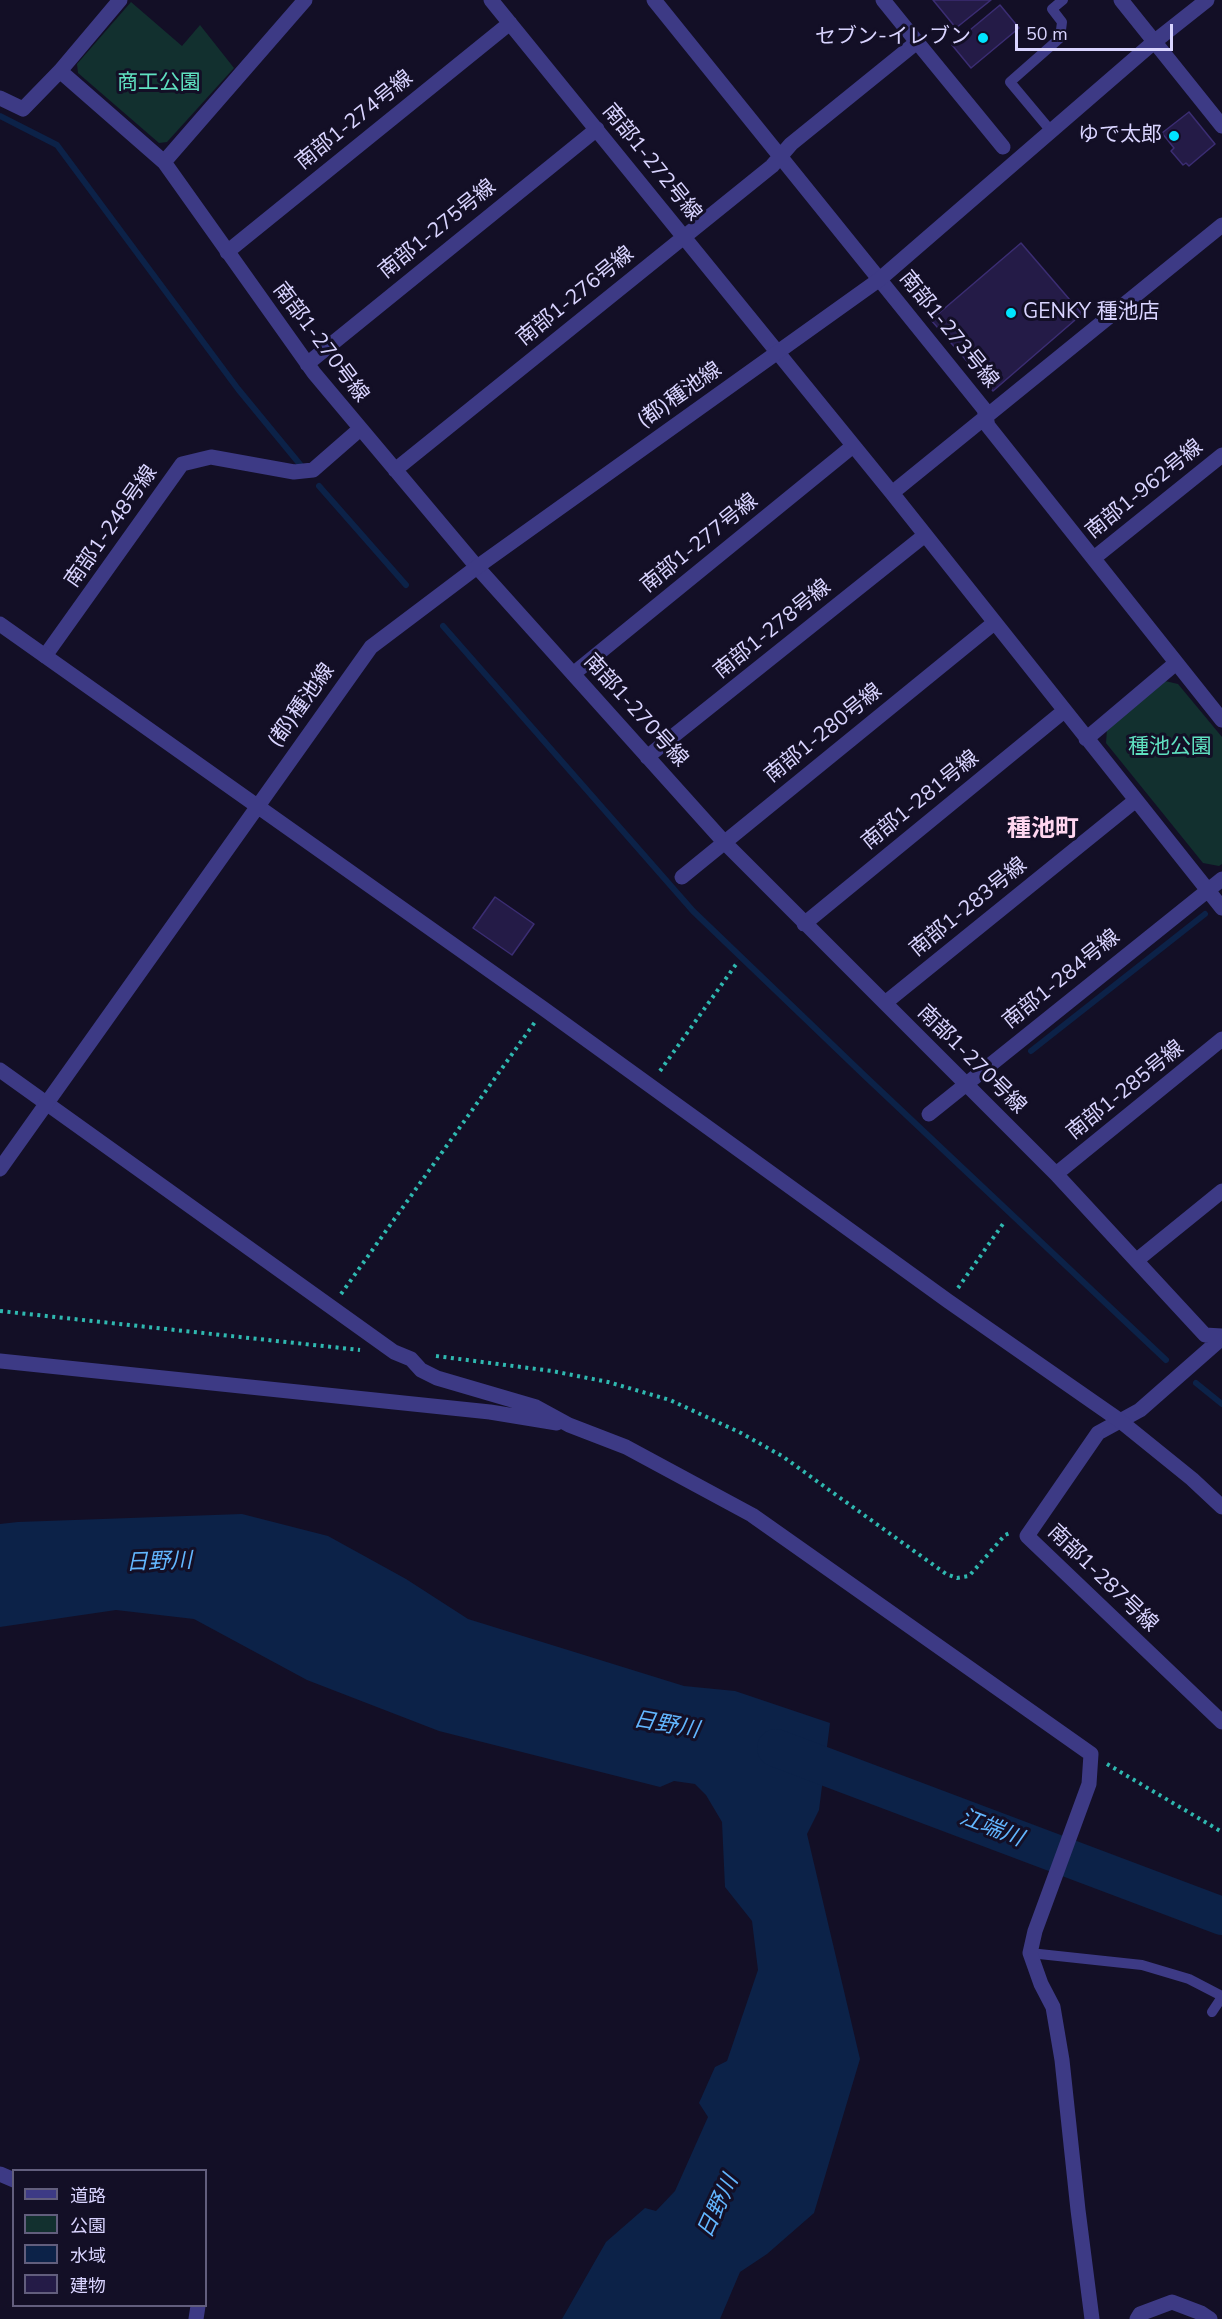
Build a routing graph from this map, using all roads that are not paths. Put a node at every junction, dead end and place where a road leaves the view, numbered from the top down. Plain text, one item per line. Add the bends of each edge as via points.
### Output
1 (120, 0) edge
2 (305, 0) edge
3 (491, 0) edge
4 (654, 0) edge
5 (884, 0) edge
6 (1063, 0) edge
7 (1121, 0) edge
8 (1207, 0) edge
9 (510, 23) junction
10 (917, 42) junction
11 (1154, 42) junction
12 (60, 71) junction
13 (0, 98) edge
14 (1222, 126) edge
15 (597, 129) junction
16 (1051, 131) junction
17 (1003, 147) dead end
18 (781, 156) junction
19 (165, 162) junction
20 (1222, 225) edge
21 (684, 237) junction
22 (227, 252) junction
23 (880, 279) junction
24 (777, 353) junction
25 (307, 364) junction
26 (983, 419) junction
27 (360, 429) junction
28 (853, 446) junction
29 (1222, 455) edge
30 (396, 470) junction
31 (892, 493) junction
32 (925, 535) junction
33 (1094, 558) junction
34 (477, 567) junction
35 (994, 623) junction
36 (0, 624) edge
37 (45, 656) junction
38 (1176, 663) junction
39 (573, 674) junction
40 (1064, 711) junction
41 (1222, 720) edge
42 (1086, 739) junction
43 (647, 757) junction
44 (1136, 800) junction
45 (257, 805) junction
46 (724, 842) junction
47 (682, 877) dead end
48 (1222, 879) edge
49 (1208, 890) junction
50 (1222, 908) edge
51 (804, 924) junction
52 (885, 1003) junction
53 (1222, 1040) edge
54 (0, 1070) edge
55 (966, 1085) junction
56 (47, 1103) junction
57 (929, 1114) dead end
58 (0, 1169) edge
59 (1056, 1174) junction
60 (1222, 1191) edge
61 (1137, 1260) junction
62 (1222, 1337) edge
63 (0, 1361) edge
64 (1119, 1420) junction
65 (569, 1425) junction
66 (1222, 1507) edge
67 (1222, 1722) edge
68 (1030, 1953) junction
69 (1222, 1997) edge
70 (1212, 2012) dead end
71 (1092, 2319) edge
72 (1137, 2319) edge
73 (1210, 2319) edge

1 - 12 street
2 - 19 street
3 - 9 street, 南部1-272号線
4 - 18 street, 南部1-273号線
5 - 10 street
6 - 16 lane via 1052,9 1062,22 1060,38 1010,82
7 - 11 street
8 - 11 street, (都)種池線
9 - 15 street, 南部1-272号線
9 - 22 street, 南部1-274号線
10 - 17 street
10 - 18 street, 南部1-276号線
11 - 14 street
11 - 16 street, (都)種池線
12 - 13 street via 24,109
12 - 19 street, 南部1-270号線
15 - 21 street, 南部1-272号線
15 - 25 street, 南部1-275号線
16 - 23 street, (都)種池線
18 - 21 street, 南部1-276号線
18 - 23 street, 南部1-273号線
19 - 22 street, 南部1-270号線
20 - 26 street
21 - 24 street, 南部1-272号線
21 - 30 street, 南部1-276号線
22 - 25 street, 南部1-270号線
23 - 24 street, (都)種池線
23 - 26 street, 南部1-273号線 via 984,409
24 - 28 street, 南部1-272号線
24 - 34 street, (都)種池線
25 - 27 street, 南部1-270号線
26 - 31 street
26 - 33 street, 南部1-273号線
27 - 30 street, 南部1-270号線
27 - 37 street, 南部1-248号線 via 313,470 294,472 211,457 182,464
28 - 31 street, 南部1-272号線
28 - 39 street, 南部1-277号線
29 - 33 street, 南部1-962号線
30 - 34 street, 南部1-270号線
31 - 32 street, 南部1-272号線
32 - 35 street, 南部1-272号線
32 - 43 street, 南部1-278号線
33 - 38 street, 南部1-273号線
34 - 39 street, 南部1-270号線
34 - 45 street, (都)種池線 via 371,647
35 - 40 street, 南部1-272号線
35 - 46 street, 南部1-280号線
36 - 37 street
37 - 45 street
38 - 41 street, 南部1-273号線
38 - 42 street
39 - 43 street, 南部1-270号線
40 - 42 street, 南部1-272号線
40 - 51 street, 南部1-281号線
42 - 44 street, 南部1-272号線
43 - 46 street, 南部1-270号線
44 - 49 street, 南部1-272号線
44 - 52 street, 南部1-283号線
45 - 56 street, (都)種池線
45 - 64 street
46 - 47 street, 南部1-280号線
46 - 51 street, 南部1-270号線
48 - 49 street, 南部1-284号線
49 - 50 street, 南部1-272号線
49 - 55 street, 南部1-284号線
51 - 52 street, 南部1-270号線
52 - 55 street, 南部1-270号線
53 - 59 street, 南部1-285号線
54 - 56 street
55 - 57 street, 南部1-284号線
55 - 59 street, 南部1-270号線
56 - 58 street, (都)種池線
56 - 65 street via 394,1352 411,1359 421,1370 536,1407
59 - 61 street, 南部1-270号線
60 - 61 street
61 - 62 street, 南部1-270号線 via 1205,1335
62 - 64 street, 南部1-287号線 via 1140,1410
63 - 65 street via 490,1412
64 - 66 street
64 - 67 street, 南部1-287号線 via 1098,1433 1027,1536
65 - 68 street via 626,1447 752,1515 1091,1754 1089,1784
68 - 69 lane via 1142,1965 1188,1979
68 - 71 street via 1053,2007 1062,2060
69 - 70 lane
72 - 73 street via 1140,2314 1172,2302

